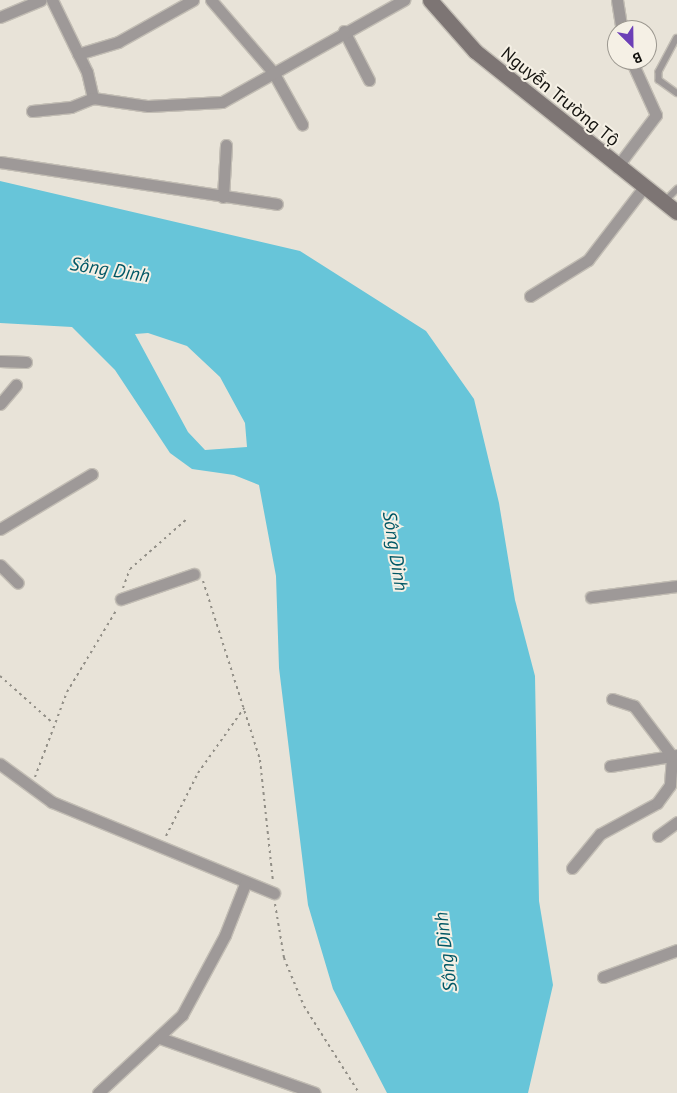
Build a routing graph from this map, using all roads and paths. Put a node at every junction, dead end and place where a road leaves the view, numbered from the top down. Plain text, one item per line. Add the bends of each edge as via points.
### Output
1 (41, 0) edge
2 (52, 0) edge
3 (193, 0) edge
4 (211, 0) edge
5 (404, 0) edge
6 (430, 0) edge
7 (616, 0) edge
8 (0, 16) edge
9 (620, 20) edge
10 (344, 31) junction
11 (677, 38) edge
12 (78, 54) junction
13 (636, 70) edge
14 (273, 72) junction
15 (369, 80) dead end
16 (677, 93) edge
17 (93, 98) junction
18 (32, 111) dead end
19 (302, 124) dead end
20 (226, 144) dead end
21 (0, 162) edge
22 (617, 167) junction
23 (644, 187) junction
24 (677, 189) edge
25 (222, 197) junction
26 (664, 202) junction
27 (277, 204) dead end
28 (677, 212) edge
29 (530, 296) dead end
30 (0, 361) edge
31 (26, 362) dead end
32 (16, 385) dead end
33 (0, 404) edge
34 (92, 474) dead end
35 (187, 519) dead end
36 (0, 529) edge
37 (0, 565) edge
38 (194, 574) joint
39 (18, 582) dead end
40 (677, 586) edge
41 (591, 597) dead end
42 (121, 599) junction
43 (0, 676) edge
44 (612, 699) dead end
45 (245, 707) junction
46 (53, 723) junction
47 (675, 756) edge
48 (0, 764) edge
49 (610, 766) dead end
50 (31, 788) junction
51 (677, 822) edge
52 (658, 836) dead end
53 (161, 847) junction
54 (572, 868) dead end
55 (245, 884) junction
56 (274, 893) junction
57 (677, 950) edge
58 (603, 978) dead end
59 (160, 1038) junction
60 (98, 1093) edge
61 (315, 1093) edge
62 (359, 1093) edge

1 - 8 street
2 - 12 street
3 - 12 street via 118,42
4 - 14 street
5 - 10 street
6 - 22 street, Nguyễn Trường Tộ via 475,51
7 - 9 street
10 - 14 street
10 - 15 street
11 - 16 lane via 659,72 659,80
12 - 17 street
13 - 22 street via 656,115
14 - 17 street via 217,103 189,100 148,106
14 - 19 street
17 - 18 street via 71,108
20 - 25 street
21 - 25 street
22 - 23 street, Nguyễn Trường Tộ
23 - 26 street, Nguyễn Trường Tộ
23 - 29 street via 588,260
24 - 26 lane
25 - 27 street
26 - 28 street, Nguyễn Trường Tộ
30 - 31 street
32 - 33 street
34 - 36 street
35 - 42 path via 130,569
37 - 39 street
38 - 42 street
38 - 45 path via 210,595
40 - 41 street
42 - 46 path
43 - 46 path
44 - 47 street via 634,706
45 - 53 path via 198,773
45 - 56 path via 260,760
46 - 50 path
47 - 49 street
47 - 54 street via 667,793 645,811 600,834
48 - 50 street
50 - 53 street via 52,802
51 - 52 street
53 - 55 street
55 - 56 street
55 - 59 street via 196,991
56 - 62 path via 281,946 304,1006
57 - 58 street
59 - 60 street
59 - 61 street

